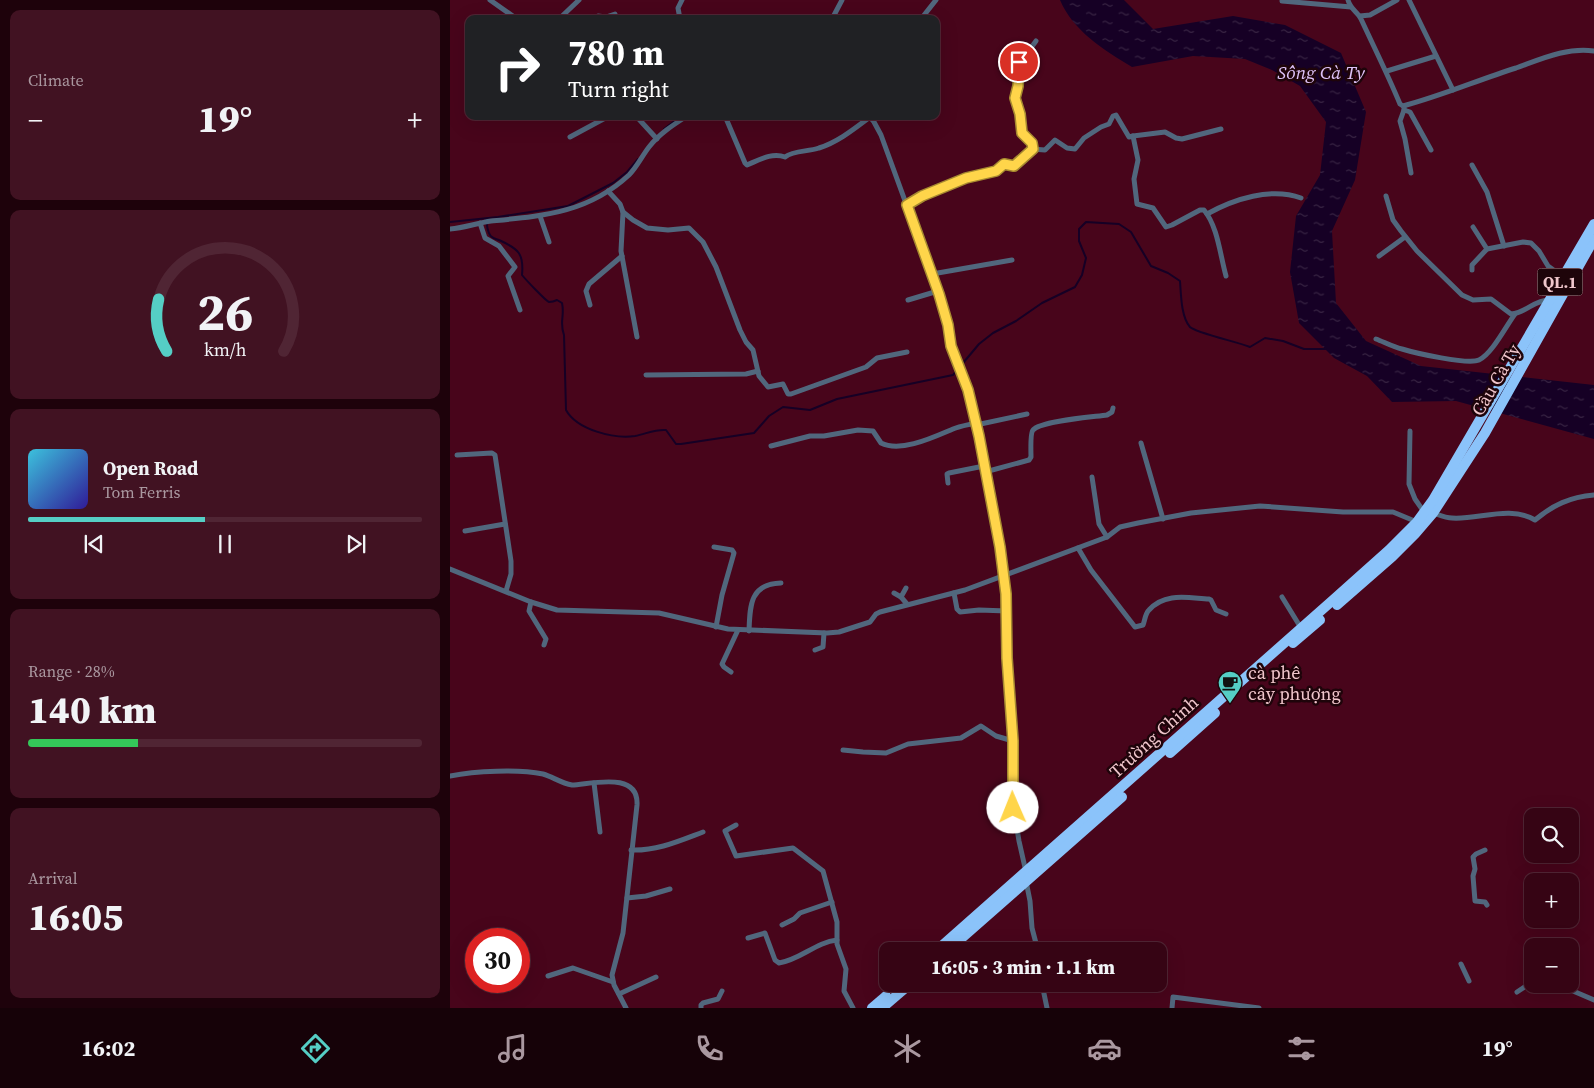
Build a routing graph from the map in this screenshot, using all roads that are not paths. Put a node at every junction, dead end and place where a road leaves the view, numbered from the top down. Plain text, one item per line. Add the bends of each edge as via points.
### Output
1 (490, 0) edge
2 (579, 0) edge
3 (682, 0) edge
4 (842, 0) edge
5 (936, 0) edge
6 (1348, 0) edge
7 (1397, 0) edge
8 (1409, 0) edge
9 (1282, 1) edge
10 (1350, 7) junction
11 (511, 15) edge
12 (563, 15) edge
13 (679, 15) edge
14 (834, 15) edge
15 (924, 15) edge
16 (1360, 16) junction
17 (1036, 41) dead end
18 (1594, 51) edge
19 (1436, 56) junction
20 (1387, 71) junction
21 (1453, 90) junction
22 (1404, 108) junction
23 (602, 120) edge
24 (640, 120) edge
25 (681, 120) edge
26 (726, 120) edge
27 (866, 120) edge
28 (872, 120) edge
29 (1222, 129) dead end
30 (654, 136) junction
31 (1133, 136) junction
32 (570, 137) dead end
33 (1033, 149) junction
34 (1431, 150) dead end
35 (1472, 165) dead end
36 (1411, 173) dead end
37 (608, 191) junction
38 (1386, 196) dead end
39 (1302, 198) dead end
40 (907, 205) junction
41 (623, 212) junction
42 (1207, 214) junction
43 (540, 216) junction
44 (480, 223) junction
45 (1594, 224) edge
46 (1473, 228) dead end
47 (450, 229) edge
48 (1406, 237) junction
49 (1594, 239) edge
50 (549, 242) dead end
51 (1504, 246) junction
52 (1487, 249) junction
53 (622, 256) junction
54 (1379, 256) dead end
55 (1012, 260) dead end
56 (1472, 270) dead end
57 (932, 274) junction
58 (1226, 276) dead end
59 (1563, 277) junction
60 (938, 291) junction
61 (908, 300) dead end
62 (1550, 300) junction
63 (590, 305) dead end
64 (520, 310) dead end
65 (1515, 314) junction
66 (637, 338) dead end
67 (1376, 339) dead end
68 (907, 352) dead end
69 (758, 371) junction
70 (646, 375) dead end
71 (1113, 408) dead end
72 (1027, 414) dead end
73 (1476, 423) joint
74 (976, 424) junction
75 (1410, 431) dead end
76 (1485, 433) joint
77 (1141, 443) dead end
78 (771, 446) dead end
79 (457, 455) dead end
80 (985, 469) junction
81 (1092, 477) dead end
82 (948, 483) dead end
83 (1594, 495) edge
84 (1428, 512) junction
85 (1163, 519) junction
86 (1417, 522) junction
87 (505, 524) junction
88 (465, 531) dead end
89 (1107, 538) junction
90 (714, 546) dead end
91 (1078, 548) junction
92 (450, 569) edge
93 (1004, 576) junction
94 (781, 583) dead end
95 (906, 588) dead end
96 (506, 591) junction
97 (894, 593) dead end
98 (954, 593) junction
99 (1282, 596) dead end
100 (901, 597) junction
101 (531, 602) junction
102 (907, 604) junction
103 (1007, 611) junction
104 (1226, 614) dead end
105 (716, 627) junction
106 (1301, 628) junction
107 (738, 630) junction
108 (749, 631) junction
109 (824, 633) junction
110 (544, 645) dead end
111 (815, 650) dead end
112 (731, 672) dead end
113 (1013, 741) junction
114 (843, 750) dead end
115 (450, 776) edge
116 (594, 782) junction
117 (736, 825) dead end
118 (600, 832) dead end
119 (703, 832) dead end
120 (631, 850) junction
121 (1485, 850) dead end
122 (1026, 872) junction
123 (1026, 883) junction
124 (670, 888) dead end
125 (627, 898) junction
126 (832, 902) junction
127 (1487, 905) dead end
128 (782, 925) dead end
129 (748, 938) dead end
130 (836, 940) junction
131 (946, 942) edge
132 (957, 942) edge
133 (1036, 942) edge
134 (1461, 964) dead end
135 (548, 976) dead end
136 (656, 977) dead end
137 (1469, 981) dead end
138 (613, 982) junction
139 (1524, 987) edge
140 (722, 991) dead end
141 (891, 992) edge
142 (901, 992) edge
143 (1044, 992) edge
144 (1517, 992) dead end
145 (1578, 993) edge
146 (619, 994) junction
147 (1594, 1000) edge
148 (626, 1008) edge
149 (701, 1008) edge
150 (853, 1008) edge
151 (872, 1008) edge
152 (882, 1008) edge
153 (1047, 1008) edge
154 (1172, 1008) edge
155 (1259, 1008) edge

1 - 11 street
2 - 12 street
3 - 13 street via 678,8
4 - 14 street
5 - 15 street
6 - 10 street
7 - 16 street via 1370,15
8 - 19 street
9 - 10 street
10 - 16 street
16 - 20 street
17 - 33 street via 1019,62 1015,98 1022,133 1032,143
18 - 21 street via 1561,53
19 - 20 street
19 - 21 street
20 - 22 street
21 - 22 street
22 - 34 street via 1410,112
22 - 36 street via 1400,121
23 - 32 street
24 - 30 street
25 - 30 street
26 - 27 street via 747,165 772,155 785,157 831,144
28 - 40 street
29 - 31 street via 1182,139 1165,132
30 - 37 street via 629,174
31 - 33 street via 1128,136 1115,115 1109,124 1084,138 1075,149 1067,148 1056,140 1046,150
31 - 42 street via 1138,160 1134,178 1137,204 1153,208 1166,227 1200,210
33 - 40 street via 1014,166 1004,164 996,171 966,178
35 - 51 street via 1487,192
37 - 41 street
37 - 43 street via 570,209
38 - 48 street via 1393,220
39 - 42 street via 1260,195
40 - 57 street
41 - 53 street
41 - 69 street via 647,228 690,228 703,242 740,330 753,350
42 - 58 street
43 - 44 street
43 - 50 street
44 - 47 street
44 - 64 street via 484,238 499,246 515,267 508,276
45 - 59 highway, QL.1
46 - 52 street
48 - 54 street
48 - 65 street via 1462,295 1474,300 1491,299
49 - 76 highway, Cầu Cà Ty / QL.1
51 - 52 street
51 - 59 street via 1523,242 1530,244 1539,251 1548,266
52 - 56 street via 1472,265
53 - 63 street via 589,284 586,291
53 - 66 street
55 - 57 street
57 - 60 street
59 - 62 highway, QL.1
60 - 61 street
60 - 74 street via 951,346
62 - 65 street via 1538,302
62 - 73 highway, Cầu Cà Ty / QL.1
65 - 67 street via 1489,352 1473,361 1400,349
68 - 69 street via 877,358 866,367 791,394 783,384 768,387
69 - 70 street
71 - 80 street via 1107,415 1052,422 1035,428 1030,460
72 - 74 street
73 - 84 highway, Trường Chinh / QL.1
74 - 78 street via 898,446 881,444 873,432 858,430 810,436
74 - 80 street
75 - 84 street via 1409,484 1415,499
76 - 84 highway, Trường Chinh / QL.1
77 - 85 street
79 - 87 street via 495,455
80 - 82 street via 948,473
80 - 93 street
81 - 89 street via 1099,524
83 - 84 street via 1564,500 1534,520 1529,516 1507,514 1453,518
84 - 86 highway, Trường Chinh / QL.1
84 - 123 highway, Trường Chinh / QL.1 via 1415,534 1392,557
85 - 86 street via 1260,506 1393,512
85 - 89 street via 1120,527
86 - 106 highway, Trường Chinh / QL.1
87 - 88 street
87 - 96 street via 512,569
89 - 91 street
90 - 105 street via 734,553
91 - 93 street
91 - 104 street via 1135,627 1143,625 1148,611 1154,606 1172,597 1209,599 1216,610
92 - 96 street
93 - 98 street
93 - 103 street
94 - 108 street via 766,584 756,594 750,612
95 - 100 street
96 - 101 street
97 - 100 street
98 - 102 street
98 - 103 street via 960,612
99 - 106 street
100 - 102 street
101 - 105 street via 557,610 659,613
101 - 110 street via 529,611 546,639
102 - 109 street via 877,612 871,622
103 - 113 street
105 - 107 street
106 - 122 highway, Trường Chinh / QL.1
107 - 108 street
107 - 112 street via 722,664
108 - 109 street
109 - 111 street via 823,647
113 - 114 street via 996,736 981,726 961,738 908,744 883,753
113 - 122 street via 1013,808
115 - 116 street via 524,772 569,784
116 - 118 street
116 - 120 street via 624,783 636,794
117 - 126 street via 725,831 736,856 795,849 823,871
119 - 120 street via 662,848
120 - 125 street
121 - 127 street via 1473,857 1473,876 1475,901
122 - 123 street
122 - 131 highway, Trường Chinh / QL.1
123 - 132 highway, Trường Chinh / QL.1
123 - 133 street
124 - 125 street
125 - 138 street
126 - 128 street via 800,913
126 - 130 street via 837,922
129 - 130 street via 765,933 775,960 780,962
130 - 150 street via 846,969 844,991
134 - 137 street
135 - 138 street via 573,968
136 - 146 street
138 - 146 street
139 - 144 street
140 - 149 street via 718,999 704,1003
141 - 151 highway
142 - 152 highway
143 - 153 street
145 - 147 street
146 - 148 street
154 - 155 street via 1173,997

